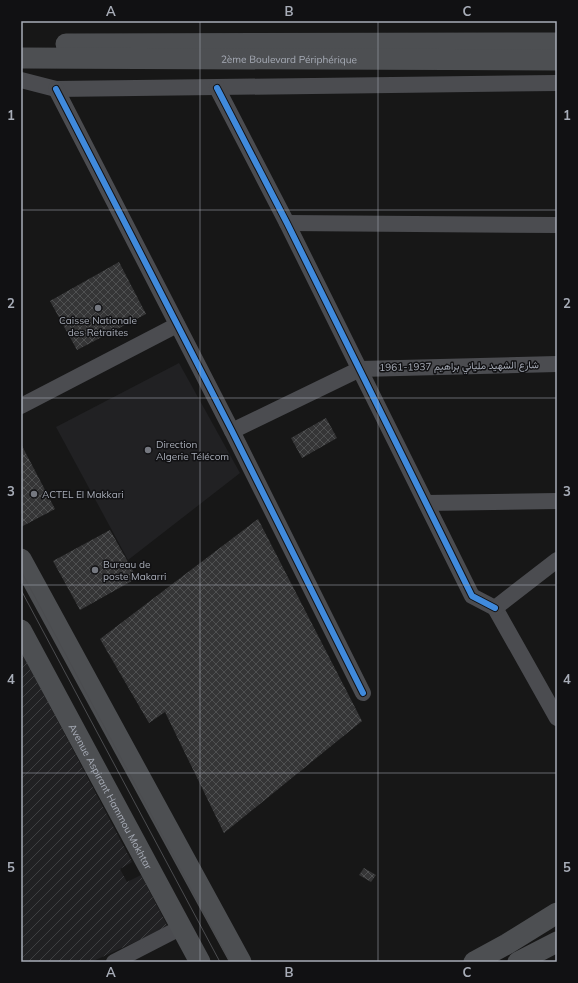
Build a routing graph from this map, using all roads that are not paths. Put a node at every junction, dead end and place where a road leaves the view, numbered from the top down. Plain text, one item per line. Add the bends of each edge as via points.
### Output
1 (557, 43) edge
2 (21, 44) edge
3 (21, 58) edge
4 (557, 60) edge
5 (21, 80) edge
6 (557, 83) edge
7 (217, 88) junction
8 (56, 89) junction
9 (287, 223) junction
10 (557, 225) edge
11 (177, 325) junction
12 (557, 364) edge
13 (360, 369) junction
14 (21, 406) edge
15 (232, 431) junction
16 (557, 501) edge
17 (426, 503) junction
18 (21, 559) edge
19 (557, 560) edge
20 (495, 608) junction
21 (21, 630) edge
22 (363, 693) dead end
23 (557, 718) edge
24 (557, 913) edge
25 (182, 927) junction
26 (557, 942) edge
27 (507, 944) junction
28 (114, 962) edge
29 (200, 962) edge
30 (241, 962) edge
31 (474, 962) edge
32 (518, 962) edge

1 - 2 main road, 2ème Boulevard Périphérique
3 - 4 main road, 2ème Boulevard Périphérique
5 - 8 street
6 - 7 street
7 - 8 street
7 - 9 street
8 - 11 street
9 - 10 street
9 - 13 street
11 - 14 street
11 - 15 street
12 - 13 street, شارع الشهيد ملياني براهيم 1937-1961
13 - 15 street, شارع الشهيد ملياني براهيم 1937-1961
13 - 17 street
15 - 22 street
16 - 17 street
17 - 20 street via 472,596
18 - 30 main road
19 - 20 street
20 - 23 street
21 - 25 main road, Avenue Aspirant Hammou Mokhtar
24 - 27 main road
25 - 28 street
25 - 29 main road, Avenue Aspirant Hammou Mokhtar
26 - 32 main road
27 - 31 main road
27 - 32 street

